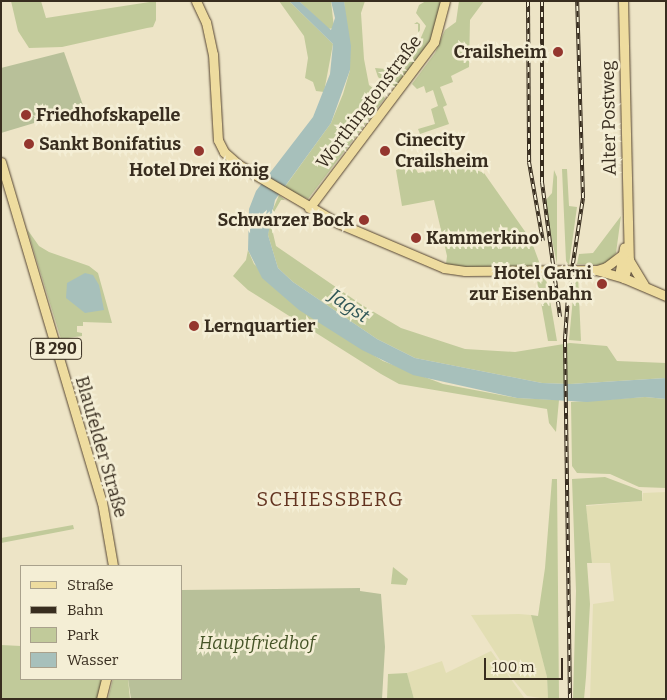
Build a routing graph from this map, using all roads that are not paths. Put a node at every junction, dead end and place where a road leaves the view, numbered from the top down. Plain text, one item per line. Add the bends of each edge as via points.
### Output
1 (196, 1) edge
2 (445, 1) edge
3 (623, 1) edge
4 (1, 162) edge
5 (311, 209) junction
6 (626, 257) junction
7 (596, 270) junction
8 (621, 277) junction
9 (644, 285) junction
10 (666, 296) edge
11 (113, 565) edge
12 (106, 680) edge
13 (101, 699) edge

1 - 5 main road via 206,22 213,54 218,140 224,152
2 - 5 main road, Worthingtonstraße via 434,42
3 - 6 main road, Alter Postweg
4 - 11 main road, Blaufelder Straße / B 290 via 102,502
5 - 7 main road via 444,268 472,272
6 - 7 main road
6 - 8 main road, Alter Postweg
6 - 9 main road, Alter Postweg
7 - 8 main road
8 - 9 main road
9 - 10 main road
12 - 13 main road

